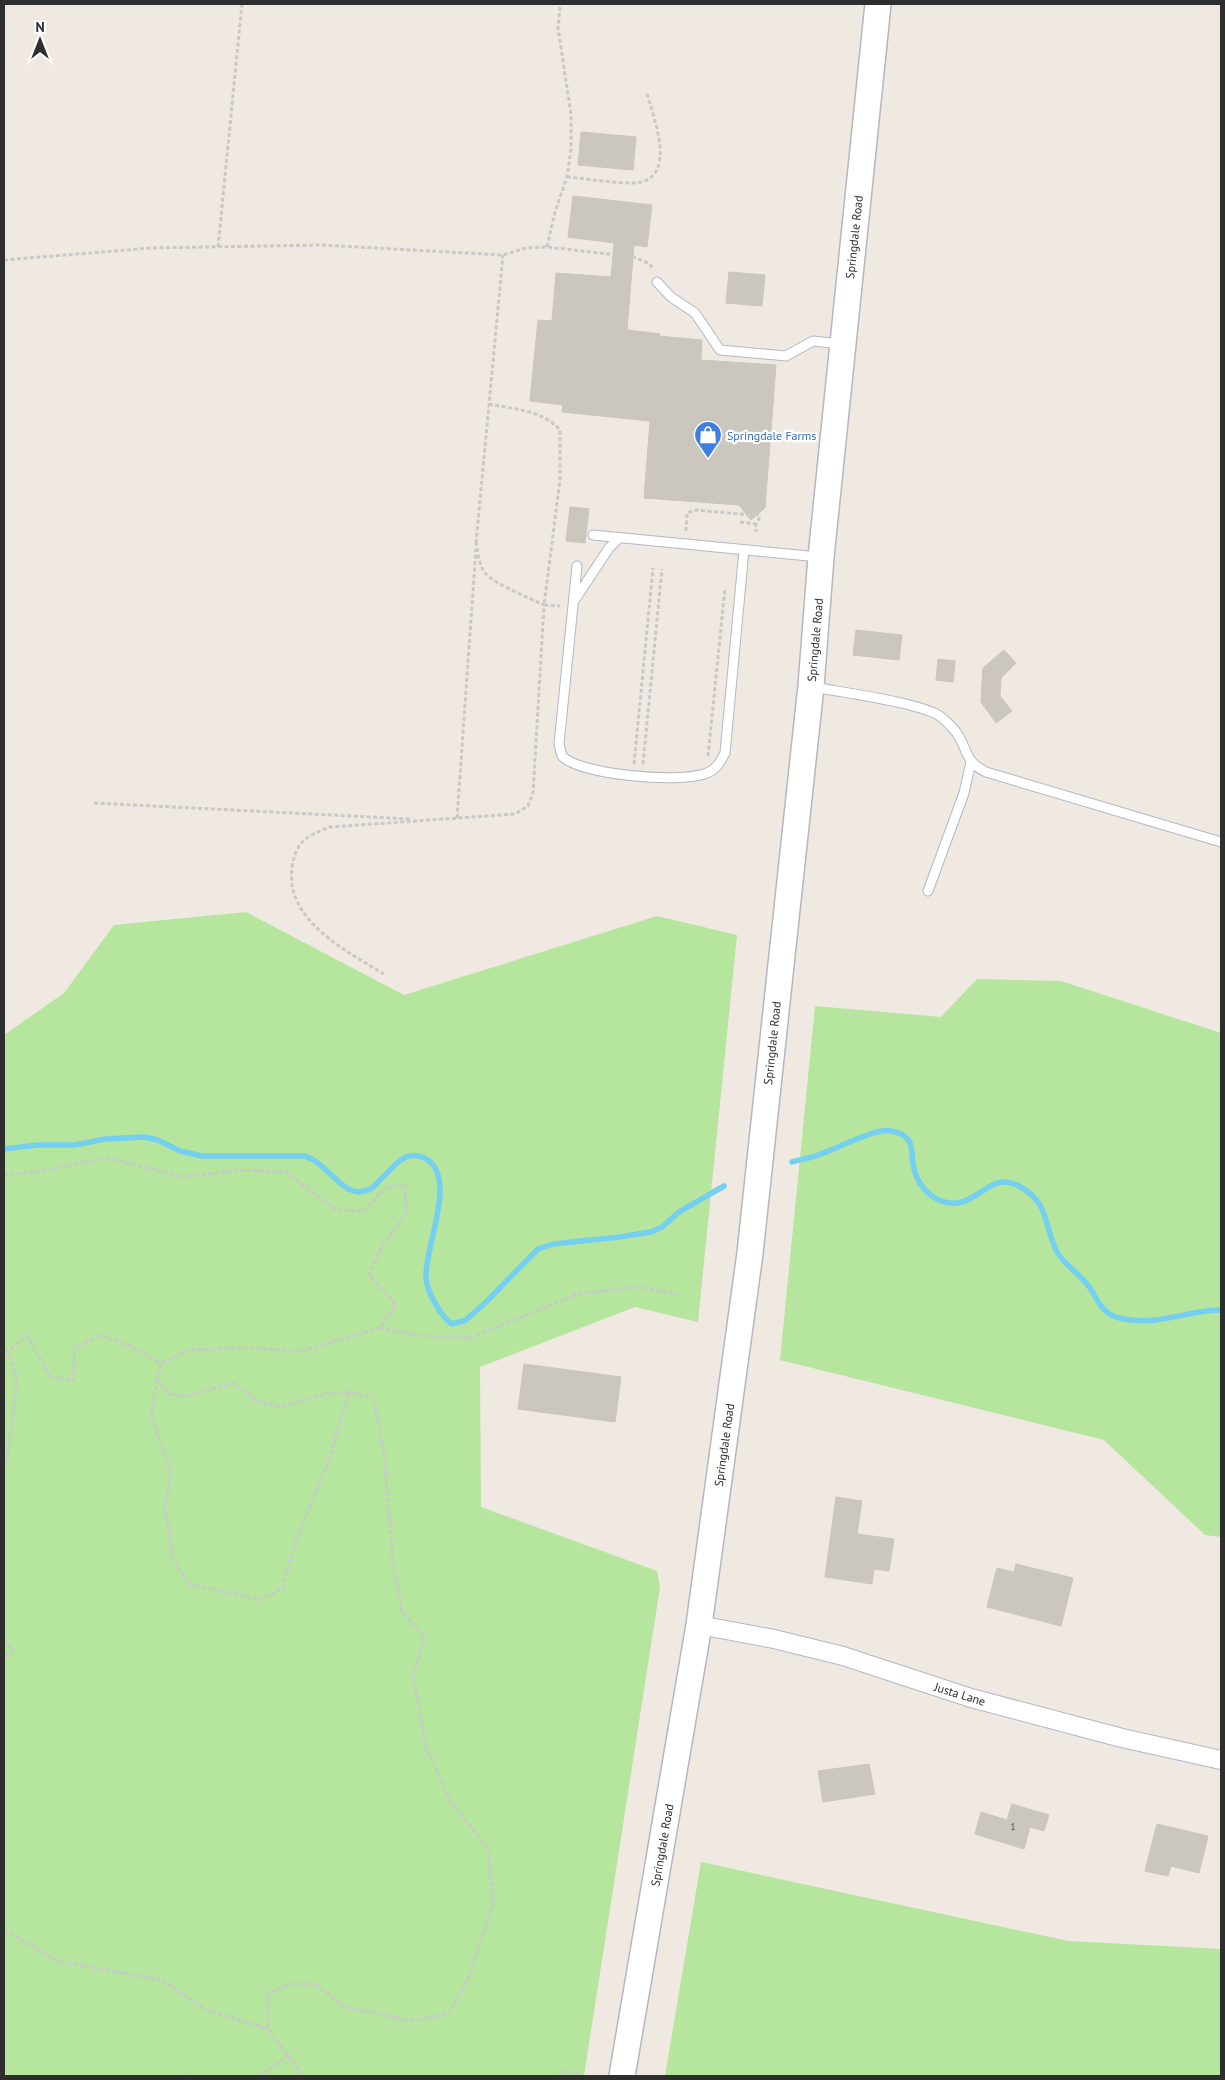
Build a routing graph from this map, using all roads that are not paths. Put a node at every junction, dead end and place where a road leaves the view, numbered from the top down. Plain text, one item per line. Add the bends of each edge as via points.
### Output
1 (878, 4) edge
2 (657, 282) road end
3 (843, 344) junction
4 (593, 535) dead end
5 (619, 538) junction
6 (744, 550) junction
7 (821, 557) junction
8 (577, 566) dead end
9 (573, 605) junction
10 (811, 686) junction
11 (971, 762) junction
12 (1221, 842) edge
13 (928, 891) dead end
14 (699, 1625) junction
15 (1221, 1760) edge
16 (622, 2076) edge

1 - 3 main road, Springdale Road
2 - 3 lane via 671,297 695,313 720,350 786,356 813,341
3 - 7 main road, Springdale Road
4 - 5 lane
5 - 6 lane
5 - 9 lane via 609,548
6 - 7 lane
6 - 9 lane via 724,753 716,768 706,774 676,779 602,772 572,764 562,756 559,744
7 - 10 main road, Springdale Road
8 - 9 lane
10 - 11 lane via 916,707 940,716 959,735
10 - 14 main road, Springdale Road via 750,1253
11 - 12 lane via 986,772
11 - 13 lane via 964,794
14 - 15 street, Justa Lane via 843,1656 971,1698
14 - 16 main road, Springdale Road

